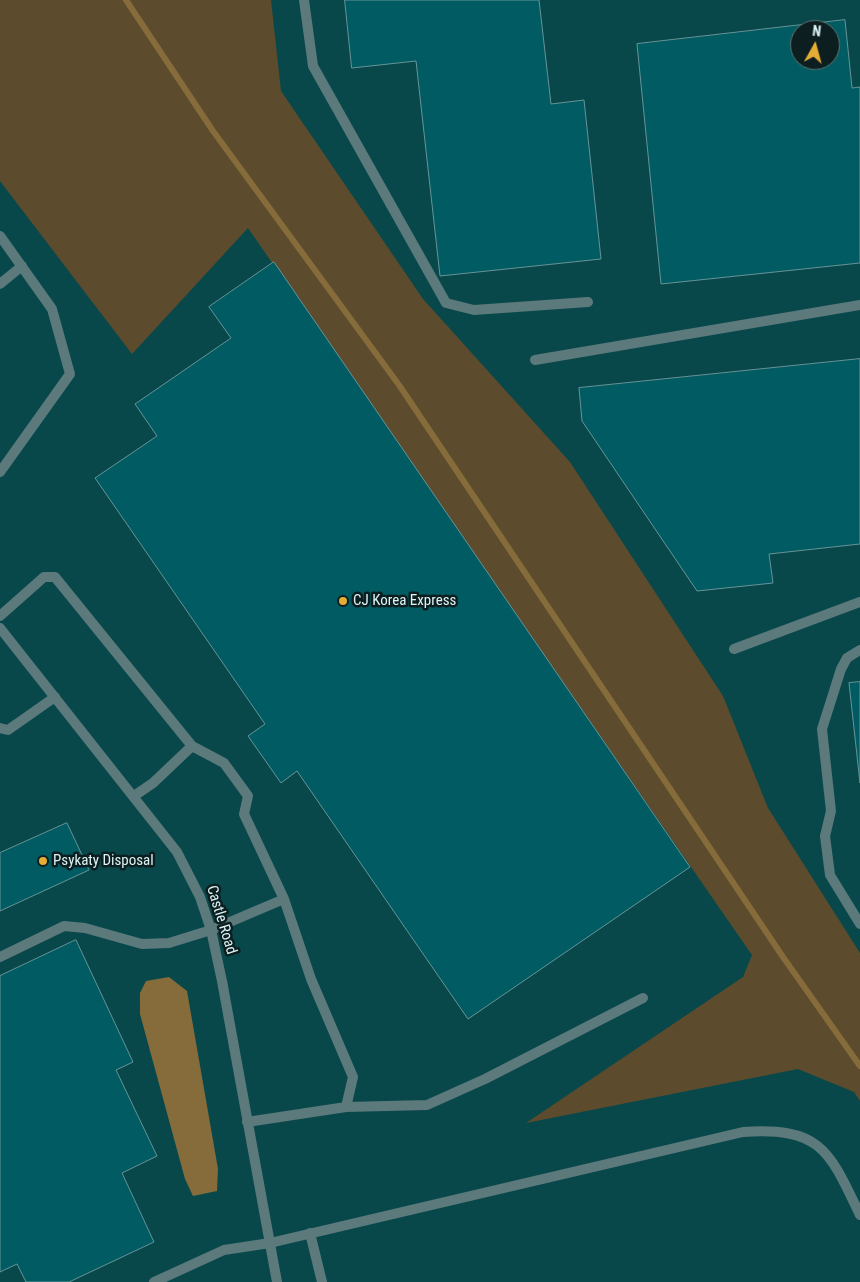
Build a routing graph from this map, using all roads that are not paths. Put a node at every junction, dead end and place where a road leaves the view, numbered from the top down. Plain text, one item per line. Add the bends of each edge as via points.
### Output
1 (304, 0) edge
2 (0, 236) edge
3 (22, 266) junction
4 (0, 284) edge
5 (588, 302) dead end
6 (860, 305) edge
7 (535, 360) dead end
8 (0, 472) edge
9 (860, 602) edge
10 (0, 616) edge
11 (0, 628) edge
12 (734, 649) dead end
13 (860, 650) edge
14 (55, 697) junction
15 (0, 728) edge
16 (192, 746) junction
17 (134, 796) junction
18 (284, 899) junction
19 (860, 924) edge
20 (211, 930) junction
21 (0, 957) edge
22 (643, 998) dead end
23 (346, 1107) junction
24 (247, 1122) junction
25 (860, 1215) edge
26 (310, 1233) junction
27 (270, 1243) junction
28 (154, 1282) edge
29 (277, 1282) edge
30 (322, 1282) edge

1 - 5 street via 313,66 446,303 474,310
2 - 3 street
3 - 4 street
3 - 8 street via 52,309 70,374
6 - 7 street
9 - 12 street
10 - 16 street via 44,577 55,578
11 - 14 street, Castle Road
13 - 19 street via 847,658 822,730 831,811 825,836 830,875
14 - 15 street via 8,730
14 - 17 street, Castle Road
16 - 17 street via 153,783
16 - 18 street via 224,763 248,796 244,814
17 - 20 street, Castle Road via 177,852 200,897
18 - 20 street
18 - 23 street via 311,979 352,1077
20 - 21 street via 169,943 142,944 85,928 64,926
20 - 24 street, Castle Road
22 - 23 street via 427,1105
23 - 24 street
24 - 27 street, Castle Road
25 - 26 street via 838,1170 823,1150 808,1138 770,1131 743,1132
26 - 27 street
26 - 30 street
27 - 28 street via 224,1250
27 - 29 street, Castle Road

